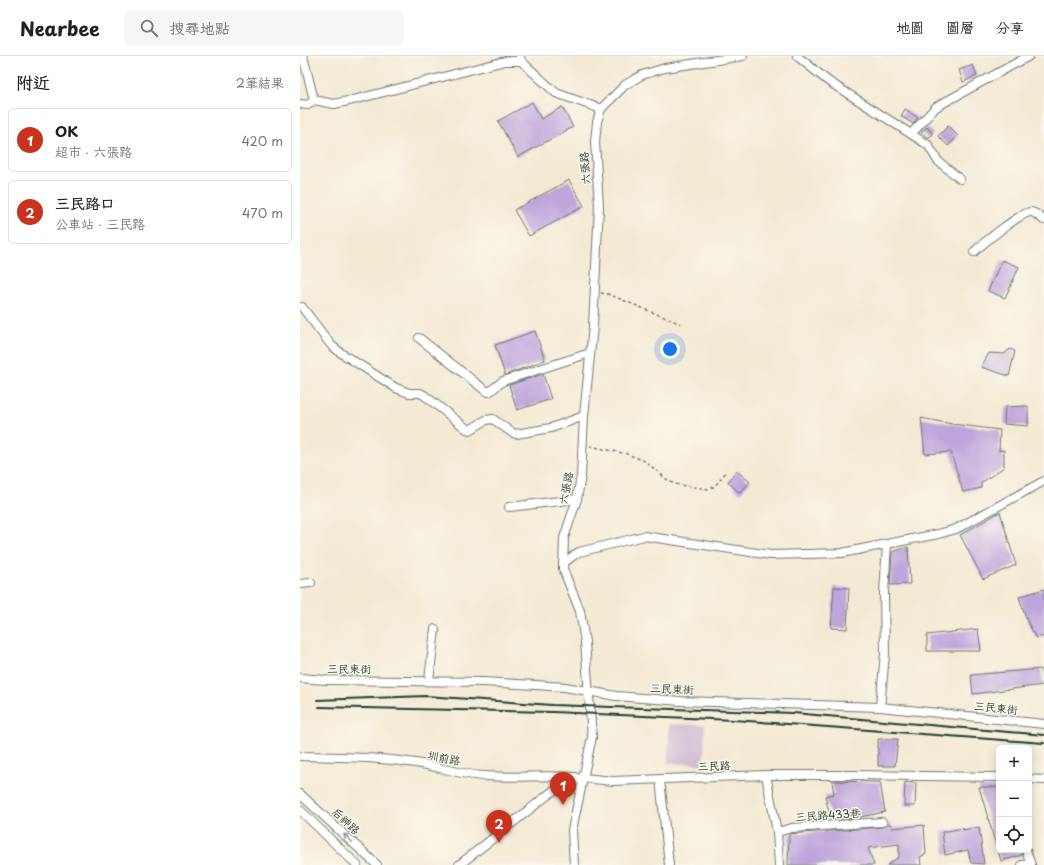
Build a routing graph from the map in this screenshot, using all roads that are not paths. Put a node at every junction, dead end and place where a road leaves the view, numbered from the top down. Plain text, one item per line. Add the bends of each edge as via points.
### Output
1 (302, 56) edge
2 (738, 56) edge
3 (797, 56) edge
4 (1029, 56) edge
5 (520, 58) edge
6 (314, 100) junction
7 (300, 104) edge
8 (601, 109) junction
9 (910, 134) junction
10 (960, 179) dead end
11 (1044, 220) edge
12 (974, 252) dead end
13 (302, 307) dead end
14 (419, 338) dead end
15 (590, 353) junction
16 (584, 416) junction
17 (1044, 482) edge
18 (577, 499) junction
19 (509, 507) dead end
20 (887, 544) junction
21 (563, 563) junction
22 (311, 583) dead end
23 (300, 584) edge
24 (435, 629) dead end
25 (300, 678) edge
26 (429, 681) junction
27 (589, 692) junction
28 (880, 707) junction
29 (1044, 724) edge
30 (300, 756) edge
31 (766, 775) junction
32 (996, 777) edge
33 (584, 778) junction
34 (660, 779) junction
35 (1032, 779) edge
36 (1044, 780) edge
37 (300, 794) edge
38 (300, 810) edge
39 (882, 822) dead end
40 (777, 832) junction
41 (1026, 853) edge
42 (1028, 864) edge
43 (357, 865) edge
44 (377, 865) edge
45 (460, 865) edge
46 (574, 865) edge
47 (669, 865) edge
48 (779, 865) edge

1 - 6 street
2 - 8 street via 665,68 642,75 625,85
3 - 9 street via 828,81
4 - 9 street via 936,107
5 - 6 street via 334,104
5 - 8 street via 556,93
6 - 7 street via 308,105
8 - 15 street, 六張路 via 595,142 599,206 596,293
9 - 10 street via 928,145 938,161
11 - 12 street via 1034,213 1027,213 992,236
13 - 16 street via 341,353 396,388 424,395 467,429 470,430 488,419 493,419 516,434 551,428
14 - 15 street via 489,392 503,381
15 - 16 street, 六張路
16 - 18 street, 六張路 via 581,476
17 - 20 street via 956,529
18 - 19 street
18 - 21 street, 六張路 via 564,538
20 - 21 street via 842,553 772,555 644,536 579,552
20 - 28 street via 884,593 885,654
21 - 27 street, 六張路 via 580,611
22 - 23 street
24 - 26 street
25 - 26 street, 三民東街
26 - 27 street, 三民東街 via 536,685
27 - 28 street, 三民東街 via 681,701
27 - 33 street, 六張路 via 592,737
28 - 29 street, 三民東街
30 - 33 street, 圳前路 via 368,757 483,776
31 - 32 street, 三民路
31 - 34 street, 三民路
31 - 40 street
33 - 34 street, 三民路 via 613,781
33 - 45 street, 三民路 via 564,783
33 - 46 street, 六張路 via 572,830
34 - 47 street
35 - 36 street
44 -> 37 street, 后神路
38 - 43 street
39 - 40 street, 三民路433巷 via 792,828
40 - 48 street
41 - 42 street

